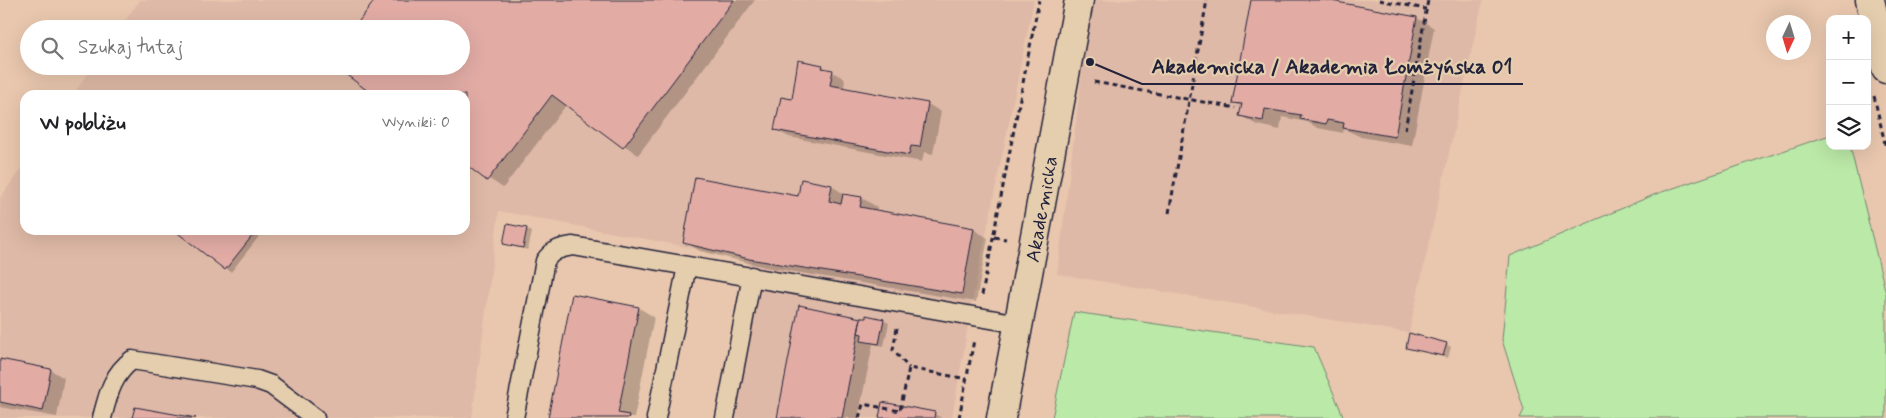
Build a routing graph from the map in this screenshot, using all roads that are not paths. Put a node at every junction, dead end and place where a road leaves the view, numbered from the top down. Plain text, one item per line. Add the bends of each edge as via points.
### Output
1 (1079, 0) edge
2 (1870, 0) edge
3 (1886, 68) edge
4 (687, 266) junction
5 (752, 276) junction
6 (1019, 324) junction
7 (102, 418) edge
8 (315, 418) edge
9 (514, 418) edge
10 (656, 418) edge
11 (725, 418) edge
12 (1001, 418) edge

1 - 6 street, Akademicka
2 - 3 street
4 - 5 lane
4 - 9 lane via 573,246 550,252 545,261
4 - 10 lane
5 - 6 lane
5 - 11 lane
6 - 12 street, Akademicka
7 - 8 lane via 117,374 132,360 271,384

